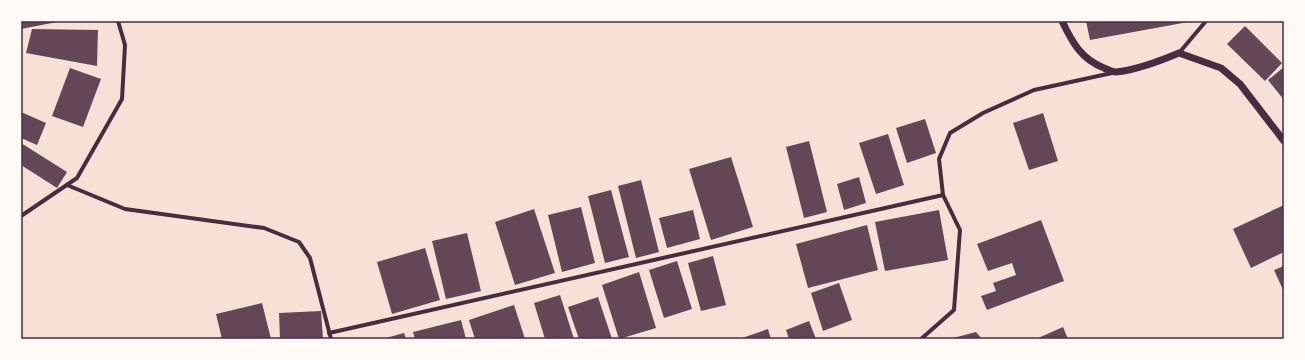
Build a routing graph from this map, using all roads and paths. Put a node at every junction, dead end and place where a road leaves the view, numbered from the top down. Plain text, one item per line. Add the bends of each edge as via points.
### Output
1 (118, 21) edge
2 (1062, 21) edge
3 (1206, 21) edge
4 (1178, 53) junction
5 (1114, 72) junction
6 (1284, 142) edge
7 (67, 185) junction
8 (943, 195) junction
9 (21, 216) edge
10 (329, 333) junction
11 (331, 339) edge
12 (921, 339) edge

1 - 7 street via 125,45 122,99 77,178
2 - 5 street via 1072,43 1082,55 1096,65
3 - 4 street
4 - 5 street via 1165,59
4 - 6 street via 1221,68 1240,84
5 - 8 street via 1034,90 983,113 950,133 939,160
7 - 9 street
7 - 10 street via 124,209 264,228 299,242 310,258
8 - 10 street
8 - 12 street via 960,230 954,310
10 - 11 street

